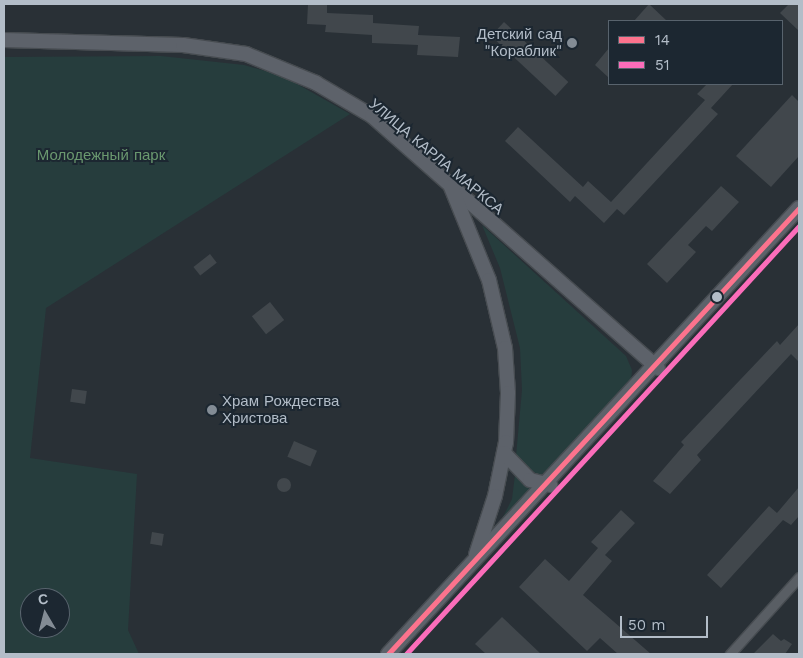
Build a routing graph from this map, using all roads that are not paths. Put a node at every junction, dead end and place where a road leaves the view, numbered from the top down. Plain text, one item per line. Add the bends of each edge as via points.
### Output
1 (4, 40) edge
2 (4, 45) edge
3 (451, 188) junction
4 (799, 208) edge
5 (799, 215) edge
6 (655, 368) junction
7 (504, 453) junction
8 (547, 484) junction
9 (474, 565) junction
10 (799, 577) edge
11 (388, 654) edge
12 (396, 654) edge
13 (730, 654) edge

1 - 3 street via 183,45 246,54 316,82 372,116
2 - 3 street, УЛИЦА КАРЛА МАРКСА via 185,49 244,57 315,86 371,119
3 - 6 street, УЛИЦА КАРЛА МАРКСА
3 - 7 street via 489,280 505,348 508,393
4 - 6 street
5 - 6 street
6 - 8 street
7 - 8 street via 530,480
7 - 9 street
8 - 9 street
9 - 11 street
9 - 12 street
10 - 13 street

